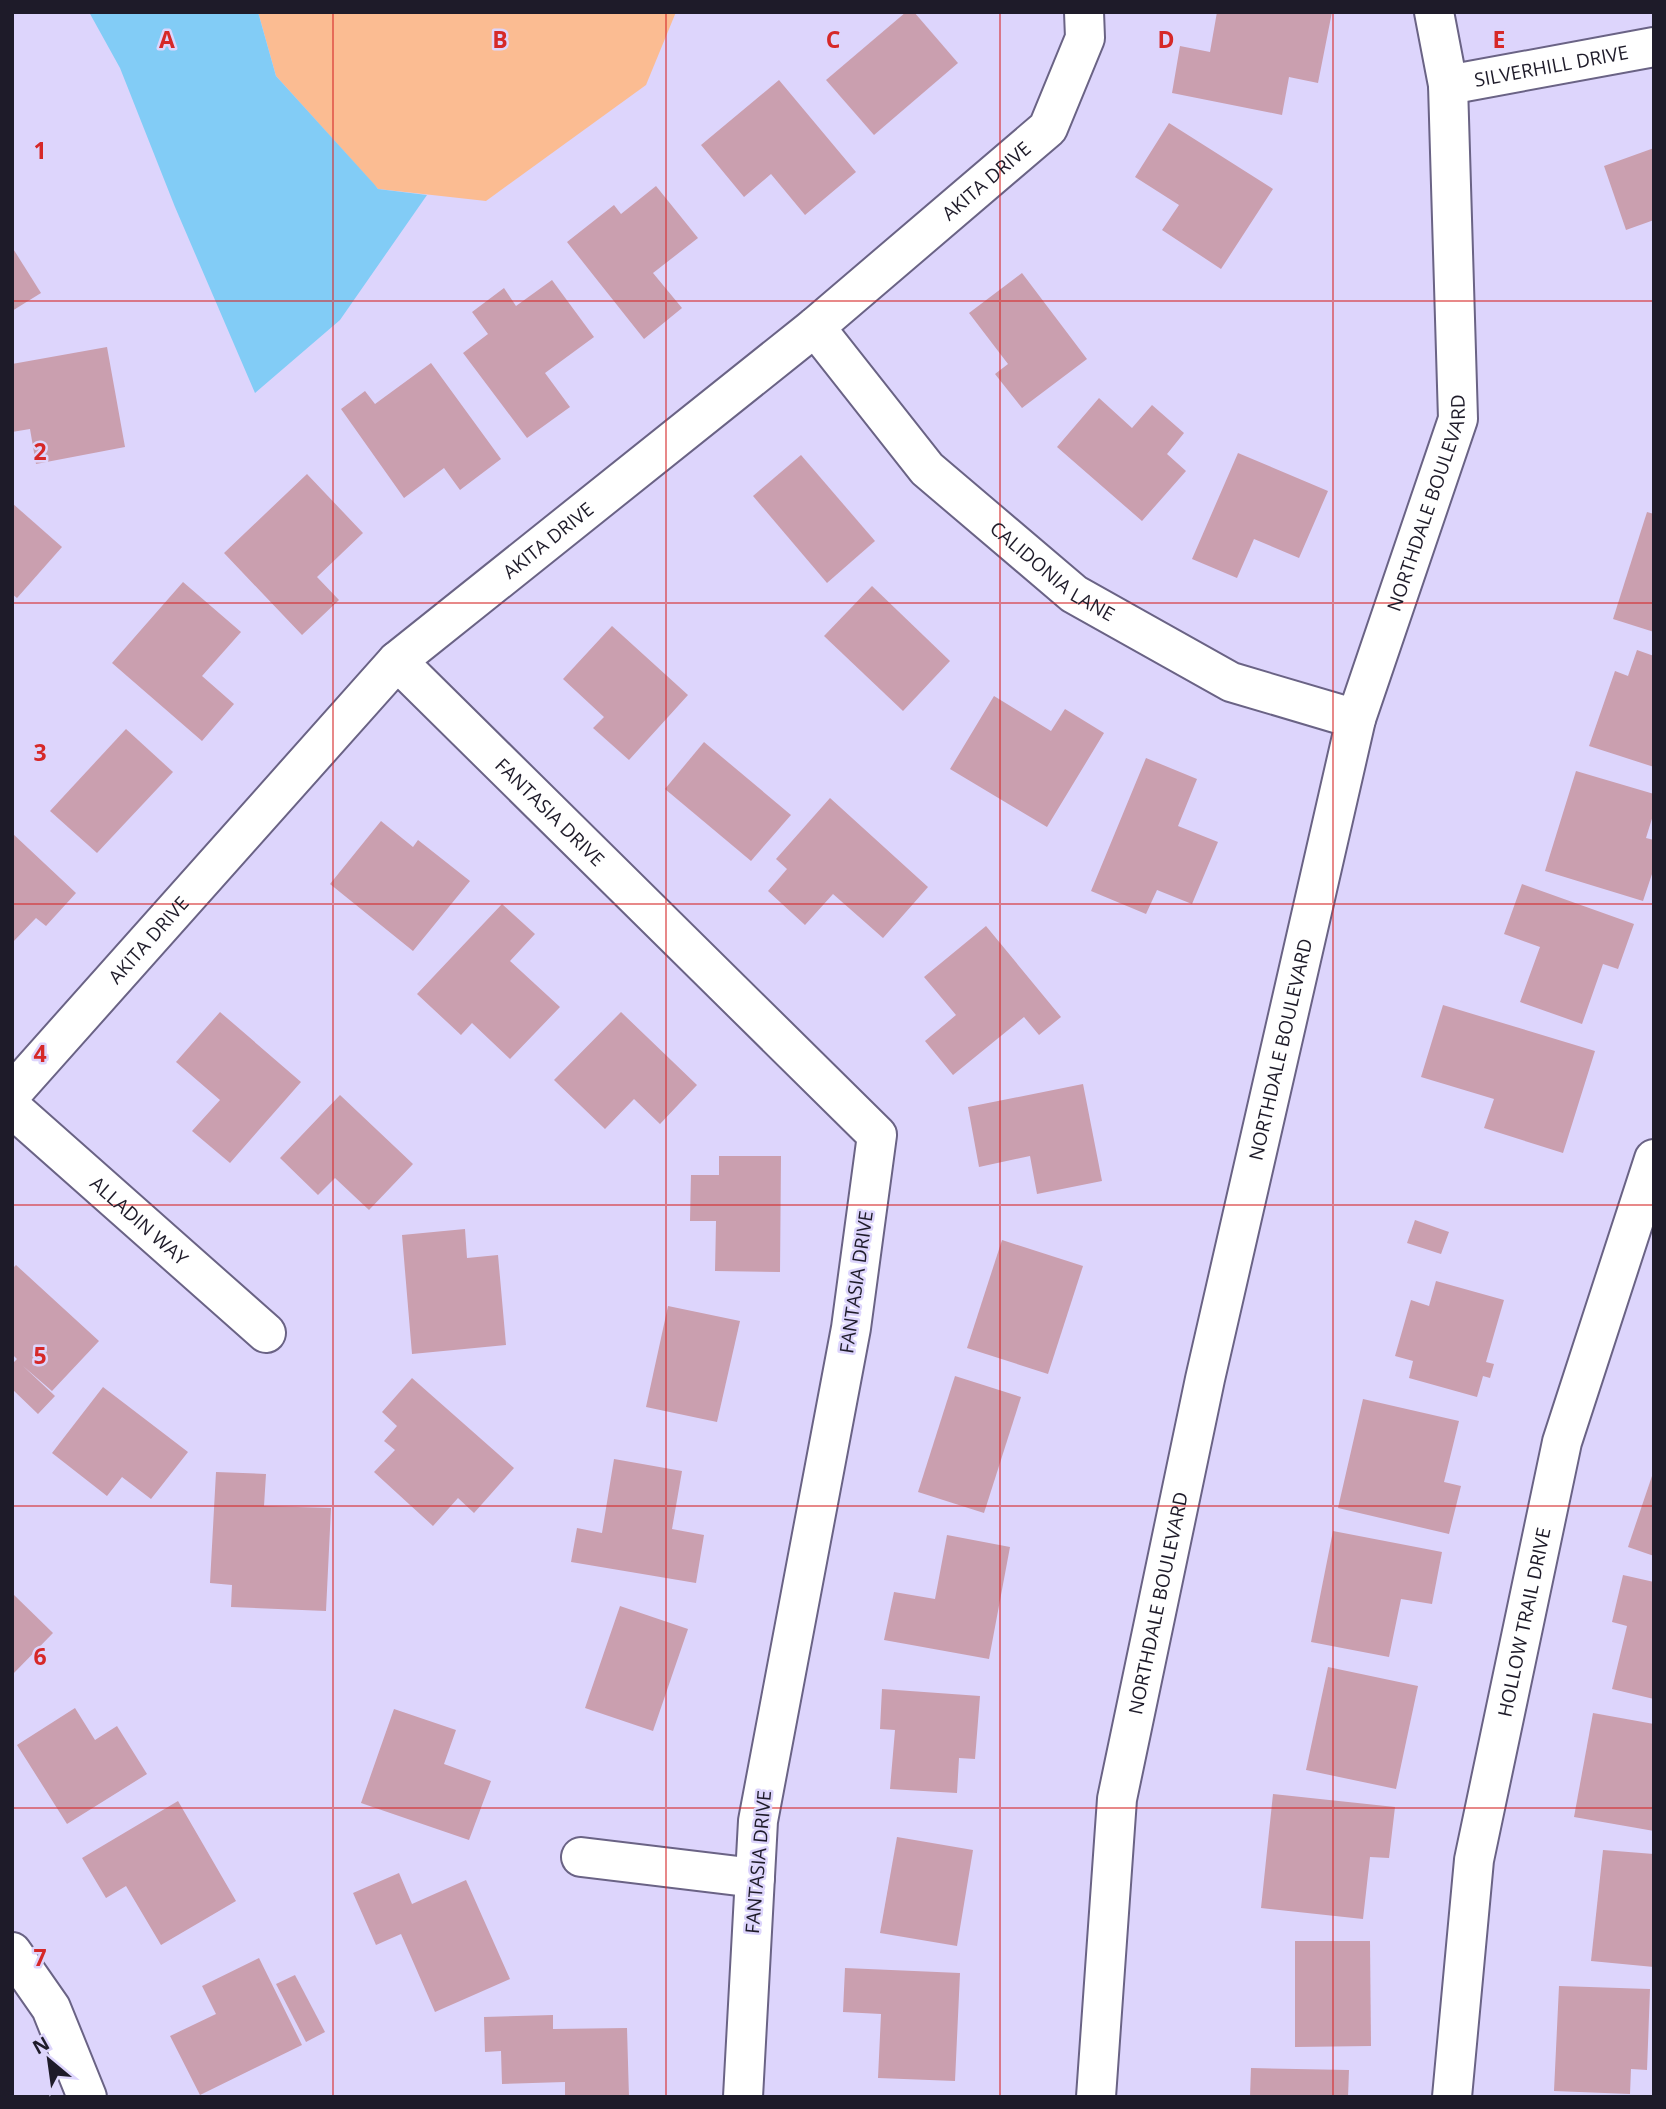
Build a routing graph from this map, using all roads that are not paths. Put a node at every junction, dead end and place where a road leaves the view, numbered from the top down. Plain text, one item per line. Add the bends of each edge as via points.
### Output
1 (1084, 12) edge
2 (1434, 12) edge
3 (1654, 47) edge
4 (1448, 85) junction
5 (816, 327) junction
6 (397, 661) junction
7 (1356, 719) junction
8 (12, 1093) edge
9 (12, 1108) edge
10 (1654, 1159) edge
11 (266, 1333) dead end
12 (581, 1857) dead end
13 (755, 1878) junction
14 (12, 1952) edge
15 (87, 2097) edge
16 (743, 2097) edge
17 (1096, 2097) edge
18 (1452, 2097) edge

1 - 5 street, AKITA DRIVE via 1085,38 1048,128
2 - 4 street, NORTHDALE BOULEVARD
3 - 4 street, SILVERHILL DRIVE
4 - 7 street, NORTHDALE BOULEVARD via 1458,419
5 - 6 street, AKITA DRIVE
5 - 7 street, CALIDONIA LANE via 927,468 1074,594 1231,682
6 - 8 street, AKITA DRIVE
6 - 13 street, FANTASIA DRIVE via 877,1135 851,1328 758,1821
7 - 17 street, NORTHDALE BOULEVARD via 1205,1378 1117,1799
9 - 11 street, ALLADIN WAY
10 - 18 street, HOLLOW TRAIL DRIVE via 1562,1442 1474,1860
12 - 13 street
13 - 16 street, FANTASIA DRIVE
14 - 15 street via 51,2008

